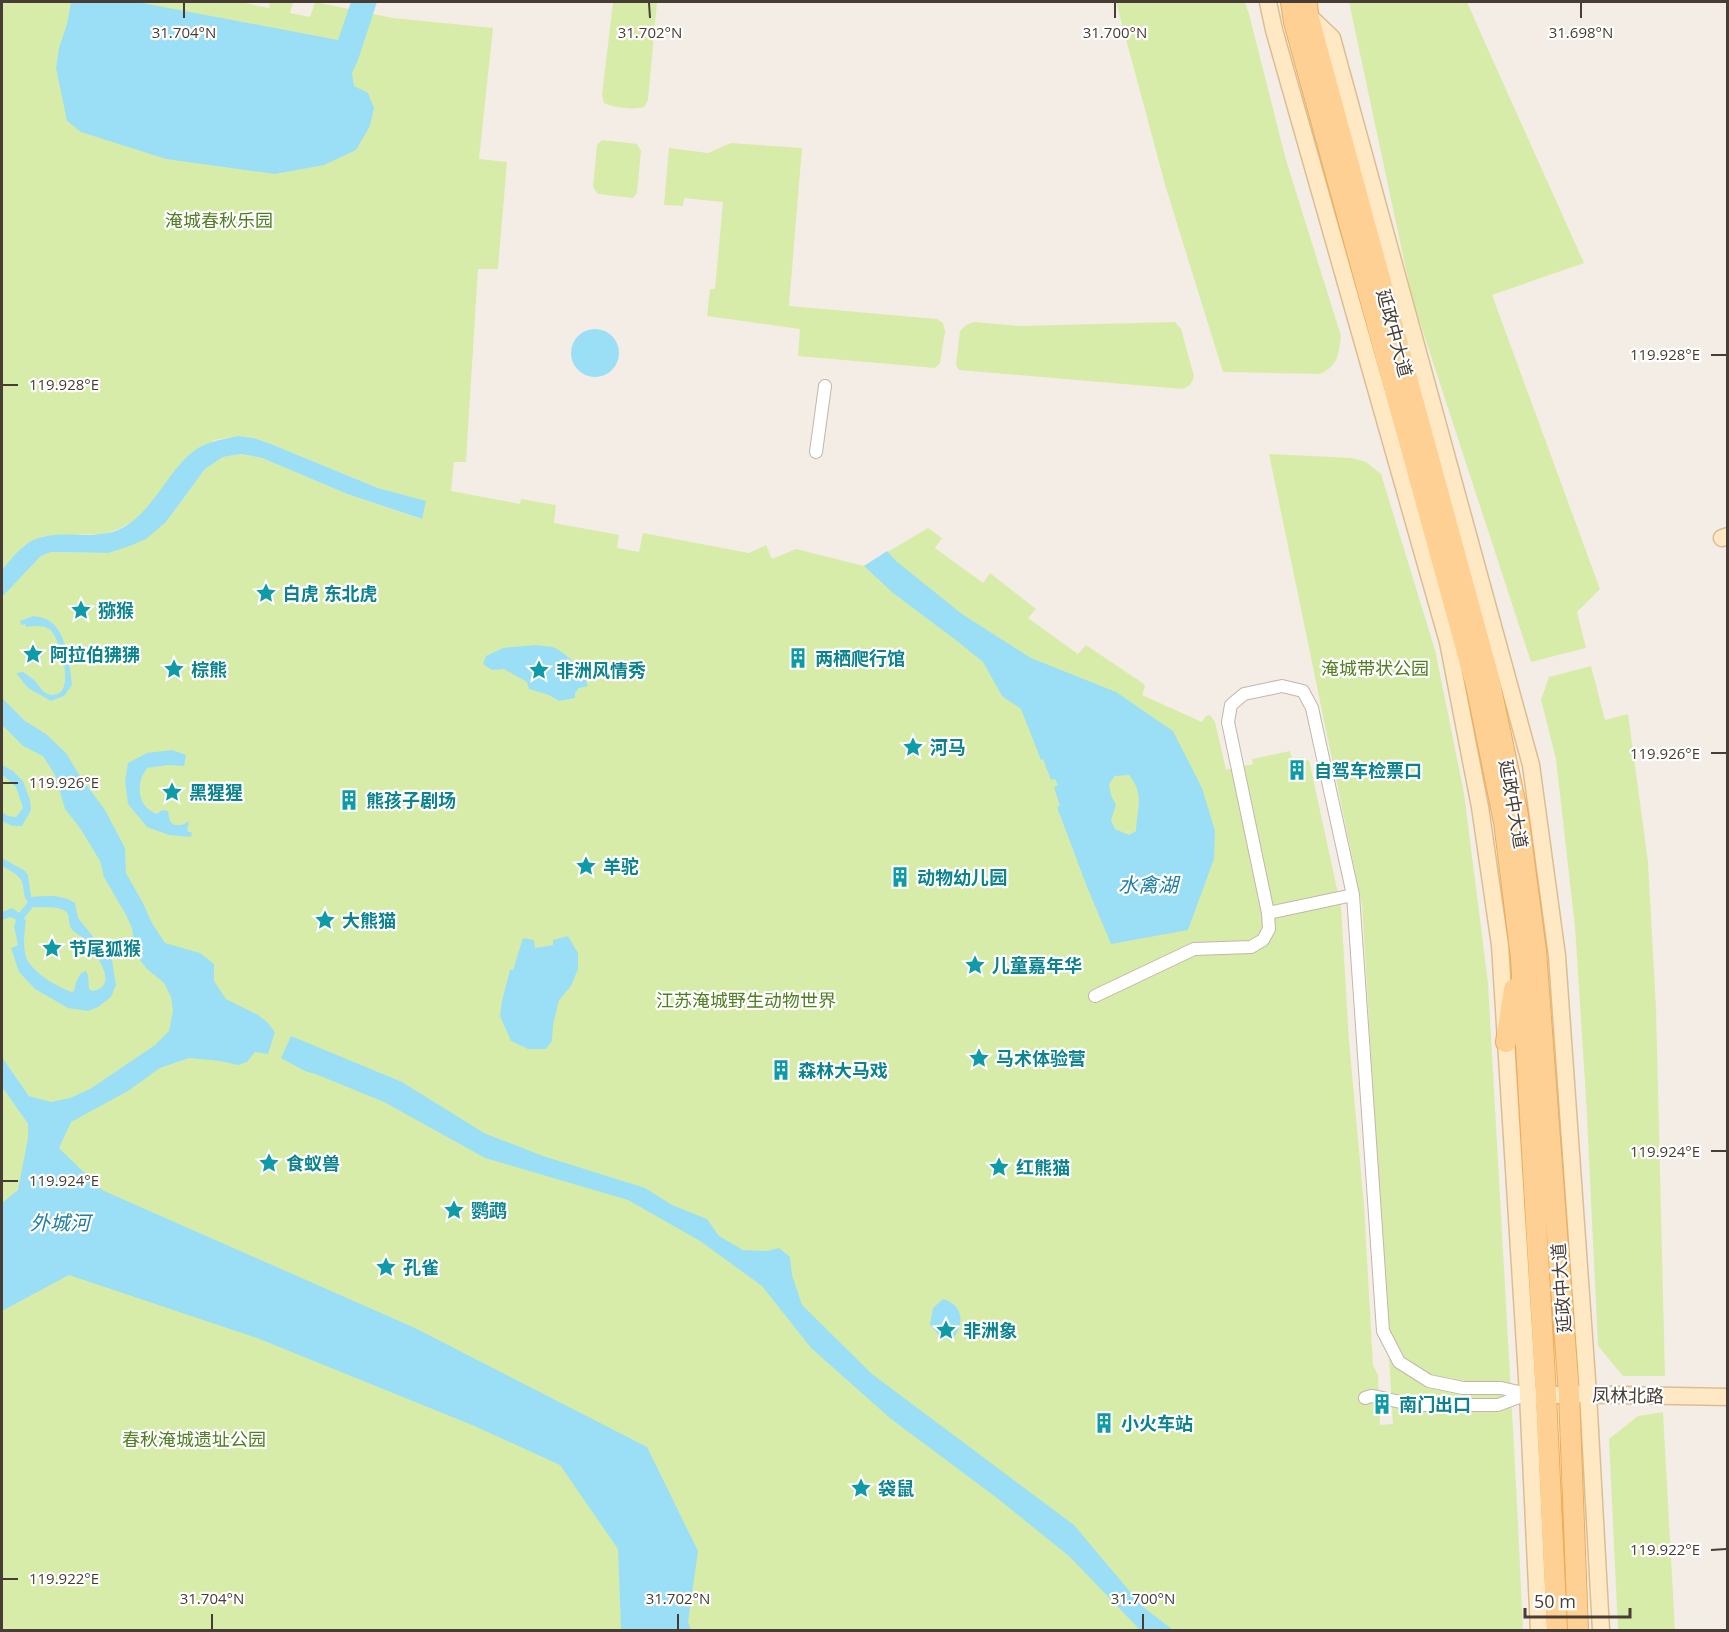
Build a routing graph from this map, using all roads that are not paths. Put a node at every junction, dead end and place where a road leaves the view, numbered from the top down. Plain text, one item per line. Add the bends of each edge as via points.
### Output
1 (1268, 2) edge
2 (1291, 2) edge
3 (1303, 13) edge
4 (825, 386) dead end
5 (816, 452) dead end
6 (1353, 895) junction
7 (1268, 913) junction
8 (1520, 951) junction
9 (1095, 996) dead end
10 (1506, 1042) junction
11 (1578, 1394) junction
12 (1537, 1395) junction
13 (1728, 1396) edge
14 (1365, 1398) dead end
15 (1539, 1630) edge
16 (1557, 1630) edge
17 (1578, 1630) edge
18 (1601, 1630) edge

1 - 10 street via 1448,642 1480,807 1497,922
2 - 3 main road, 延政中大道
3 - 8 main road, 延政中大道 via 1476,685 1504,822
3 - 11 main road, 延政中大道 via 1489,679 1518,815 1536,951
4 - 5 street
6 - 7 street
6 - 7 street via 1312,708 1303,691 1282,686 1244,694 1231,705 1228,722
6 - 12 street via 1383,1331 1399,1362 1429,1381
7 - 9 street via 1269,929 1263,940 1251,947 1194,949
8 - 10 main road
8 - 12 main road, 延政中大道
10 - 12 street
11 - 12 street, 凤林北路
11 - 13 street, 凤林北路
11 - 17 main road, 延政中大道
11 - 18 street
12 - 14 street via 1498,1405 1414,1405
12 - 15 street
12 - 16 main road, 延政中大道

